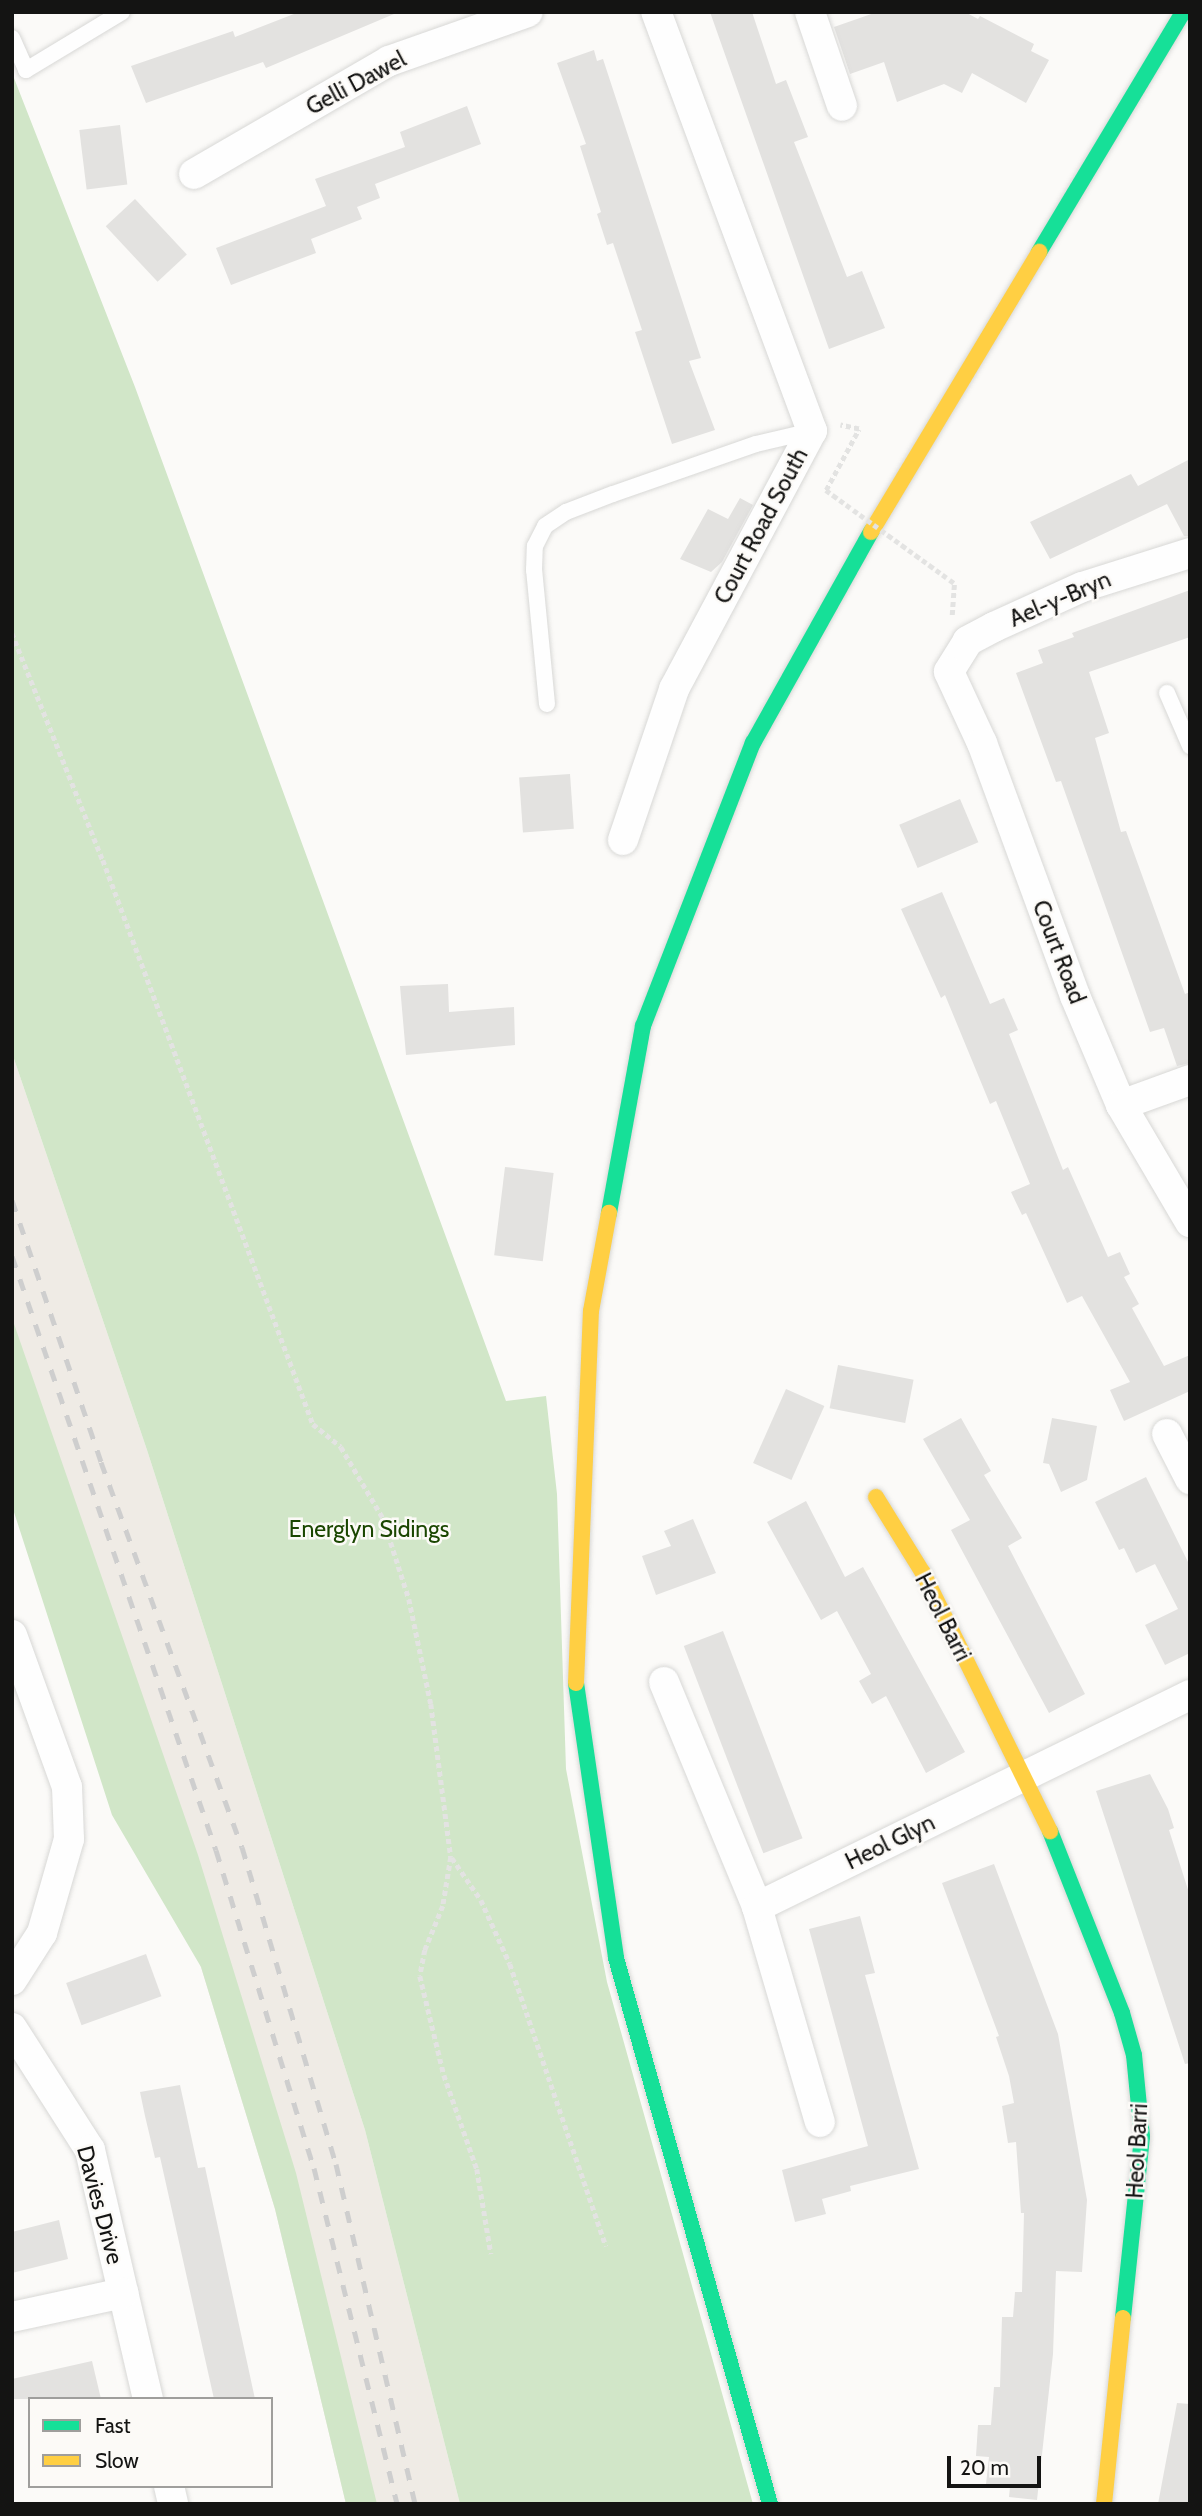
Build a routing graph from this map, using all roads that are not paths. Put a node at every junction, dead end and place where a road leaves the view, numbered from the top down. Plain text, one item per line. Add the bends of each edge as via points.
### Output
1 (122, 12) edge
2 (528, 12) edge
3 (656, 12) edge
4 (810, 12) edge
5 (1183, 12) edge
6 (12, 38) edge
7 (842, 106) dead end
8 (194, 174) dead end
9 (812, 431) junction
10 (1190, 553) edge
11 (949, 672) joint
12 (1167, 693) dead end
13 (547, 704) dead end
14 (1190, 746) edge
15 (623, 840) dead end
16 (1190, 1080) edge
17 (1121, 1105) junction
18 (1190, 1222) edge
19 (1167, 1434) dead end
20 (1190, 1479) edge
21 (876, 1497) dead end
22 (12, 1635) edge
23 (664, 1682) dead end
24 (1190, 1695) edge
25 (1023, 1778) junction
26 (757, 1907) junction
27 (12, 1980) edge
28 (12, 2028) edge
29 (820, 2122) dead end
30 (123, 2293) junction
31 (12, 2317) edge
32 (148, 2397) edge
33 (769, 2504) edge
34 (1104, 2504) edge

1 - 6 lane via 26,70
2 - 8 street, Gelli Dawel via 389,61
3 - 9 street, Court Road South
4 - 7 street
5 - 33 main road via 867,538 753,743 643,1026 591,1311 576,1684 616,1958
9 - 13 lane via 756,444 639,485 566,512 545,527 535,546 534,570
9 - 15 street, Court Road South via 674,689
10 - 11 street, Ael-y-Bryn via 1082,587 994,627 968,640
11 - 17 street, Court Road via 982,743 1075,996
12 - 14 lane
16 - 17 street
17 - 18 street, Court Road
19 - 20 street
21 - 25 main road, Heol Barri via 923,1573
22 - 27 street via 66,1787 69,1839 42,1933
23 - 26 street
24 - 25 street
25 - 26 street, Heol Glyn
25 - 34 main road, Heol Barri via 1122,2013 1140,2090 1142,2137
26 - 29 street
28 - 30 street, Davies Drive via 90,2150
30 - 31 street
30 - 32 street, Davies Drive

